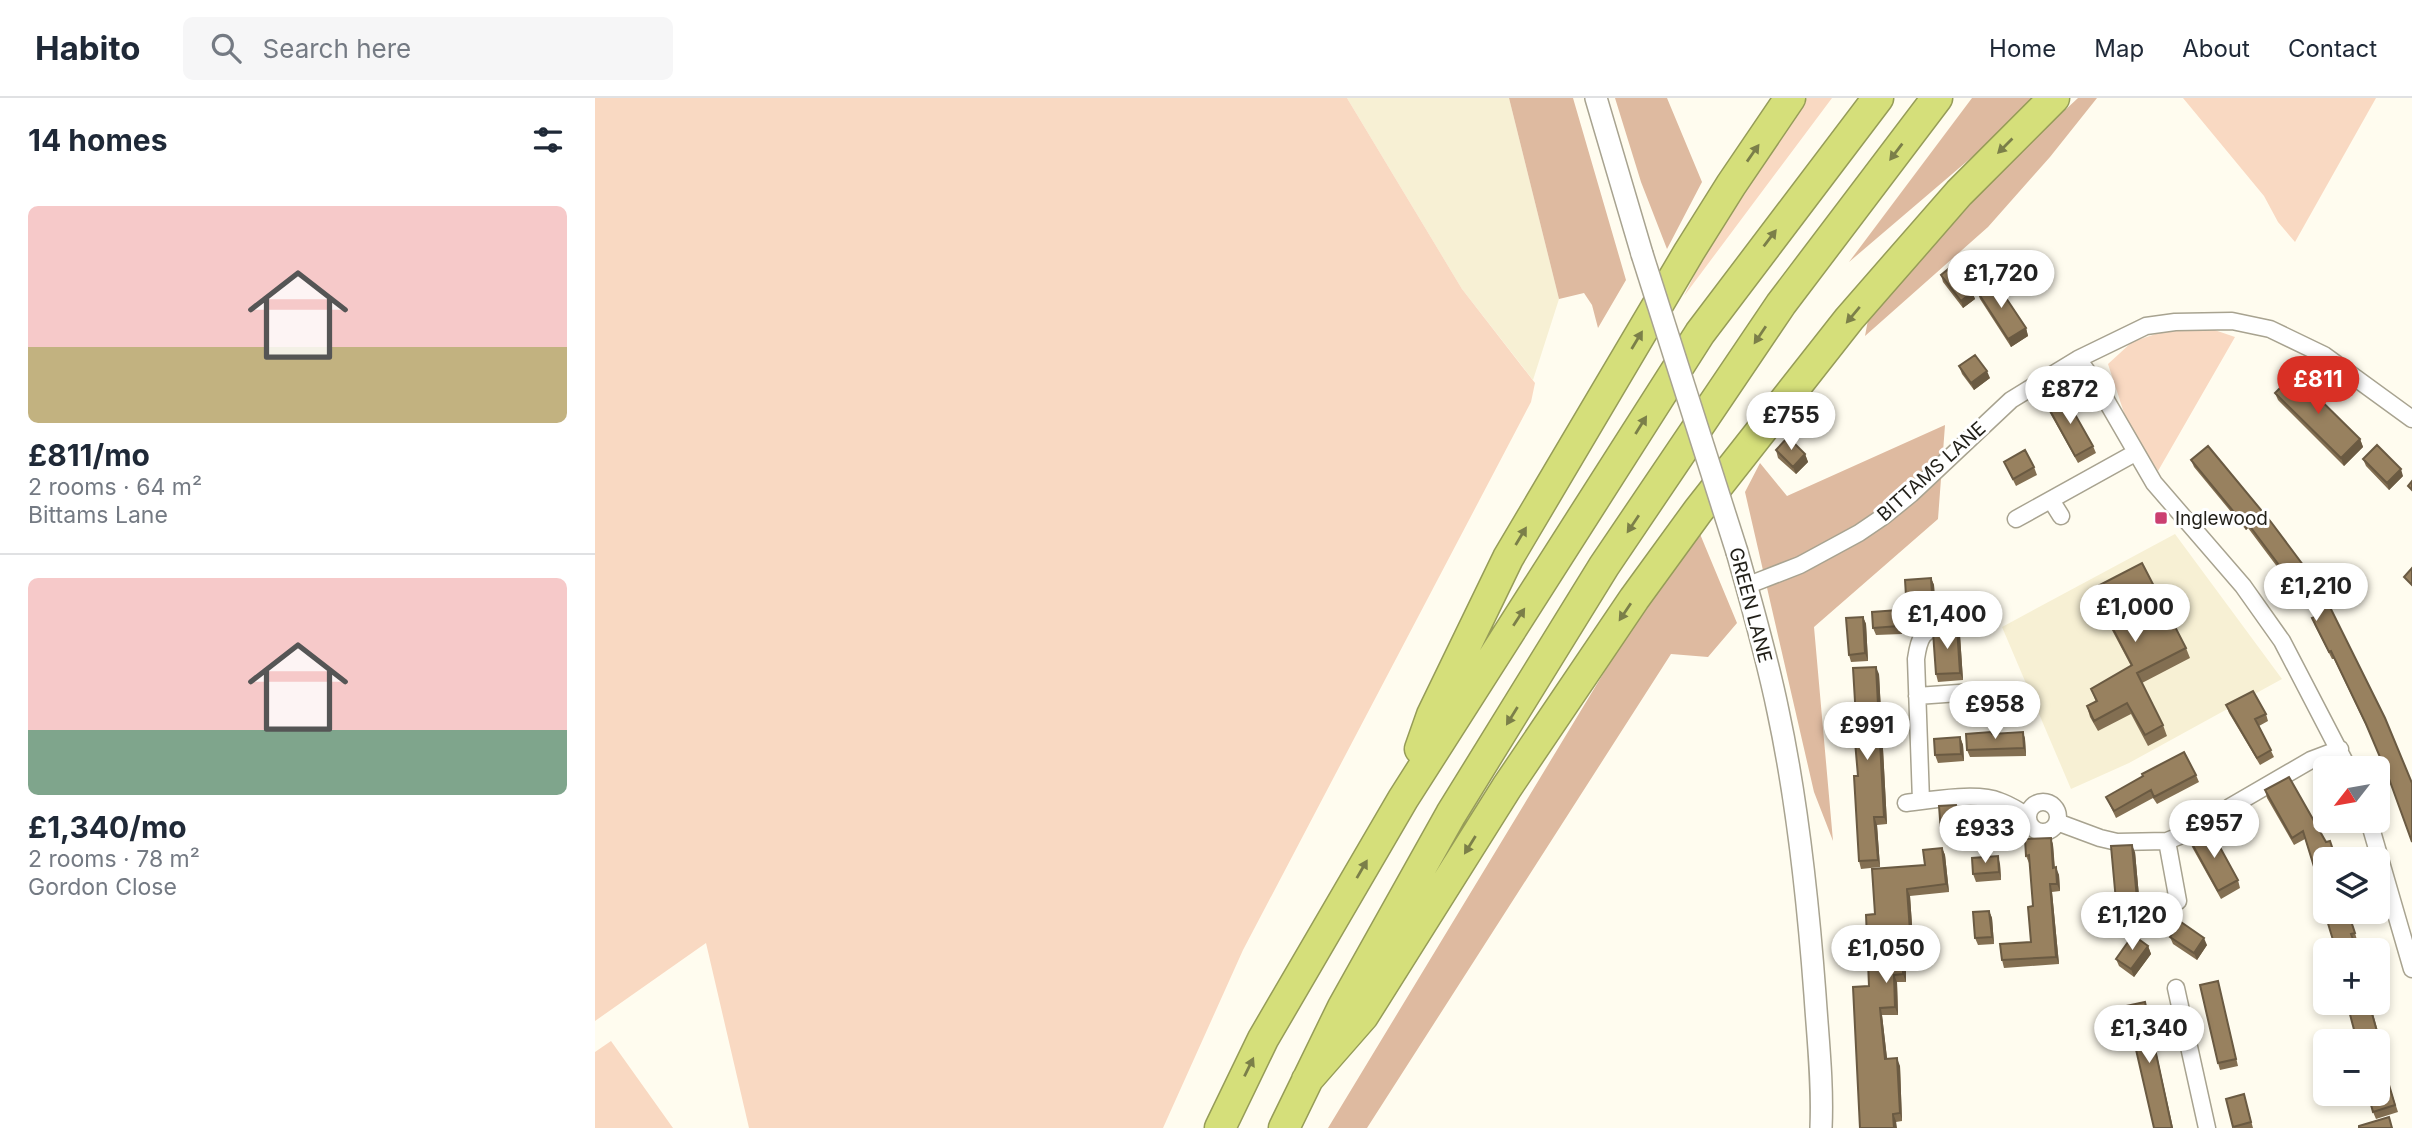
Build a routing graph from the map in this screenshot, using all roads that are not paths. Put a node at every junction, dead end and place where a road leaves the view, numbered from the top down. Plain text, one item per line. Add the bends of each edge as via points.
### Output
1 (1596, 98) edge
2 (1790, 98) edge
3 (1878, 98) edge
4 (1937, 98) edge
5 (2053, 98) edge
6 (2078, 359) junction
7 (2412, 419) edge
8 (2135, 453) junction
9 (2051, 500) junction
10 (2061, 516) dead end
11 (2016, 519) dead end
12 (1746, 586) junction
13 (1944, 626) dead end
14 (1987, 691) dead end
15 (1917, 696) junction
16 (2340, 749) junction
17 (2343, 756) edge
18 (1403, 799) junction
19 (2374, 833) edge
20 (2167, 841) junction
21 (2178, 901) dead end
22 (2405, 917) edge
23 (2412, 969) edge
24 (2176, 988) dead end
25 (1307, 1080) junction
26 (1220, 1128) edge
27 (1284, 1128) edge
28 (1821, 1128) edge
29 (2207, 1128) edge

1 - 12 street, GREEN LANE, bridge
18 -> 2 highway via 1432,715 1508,558 1689,252
18 -> 3 highway via 1700,333
4 -> 25 highway via 1781,304 1604,566 1451,814
5 -> 25 highway via 1959,193 1849,319 1698,511 1507,788 1363,1016
6 - 7 street, BITTAMS LANE via 2146,326 2232,321 2270,329 2324,355
6 - 8 street
6 - 12 street, BITTAMS LANE via 2011,400 1884,516 1800,565
8 - 9 street
8 - 16 street via 2154,483 2243,586 2282,641
9 - 10 street
9 - 11 street
12 - 28 street, GREEN LANE via 1779,713 1795,817 1810,930
13 - 15 street via 1932,628 1918,642
14 - 15 street
15 - 20 street via 1914,802 1988,798 2028,816 2040,832 2047,832 2057,822 2117,842
16 - 17 street
16 - 20 street via 2311,760 2207,825
26 -> 18 highway via 1263,1039
19 - 22 street
20 - 21 street
22 - 23 street
24 - 29 street
25 - 27 highway

